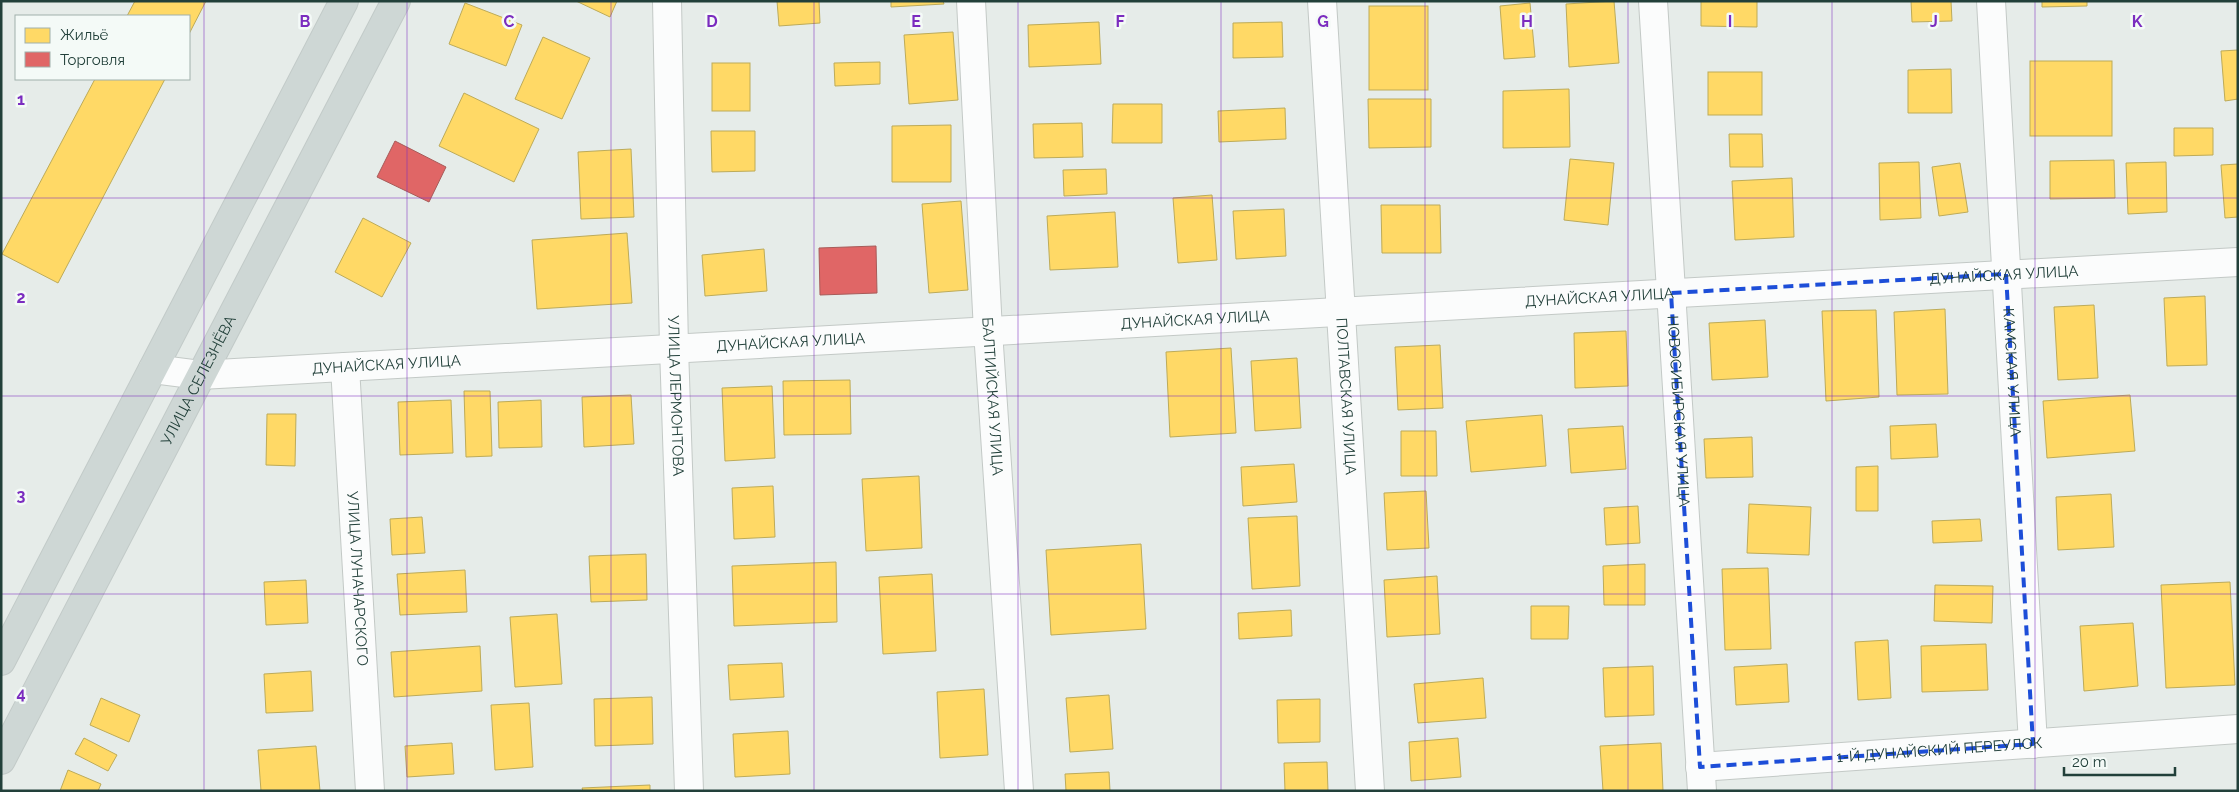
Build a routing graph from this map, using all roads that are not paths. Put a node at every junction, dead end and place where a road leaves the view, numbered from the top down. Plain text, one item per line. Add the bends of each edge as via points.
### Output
1 (344, 1) edge
2 (396, 1) edge
3 (667, 1) edge
4 (971, 1) edge
5 (1322, 1) edge
6 (1653, 1) edge
7 (1991, 1) edge
8 (2238, 262) edge
9 (2006, 274) junction
10 (1671, 293) junction
11 (1342, 312) junction
12 (988, 331) junction
13 (674, 348) junction
14 (345, 367) junction
15 (152, 369) junction
16 (200, 375) junction
17 (1, 661) edge
18 (2238, 729) edge
19 (2033, 744) junction
20 (1, 760) edge
21 (1701, 779) edge
22 (370, 791) edge
23 (689, 791) edge
24 (1019, 791) edge
25 (1370, 791) edge

1 - 15 main road
2 - 16 main road, УЛИЦА СЕЛЕЗНЁВА
3 - 13 street, УЛИЦА ЛЕРМОНТОВА
4 - 12 street, БАЛТИЙСКАЯ УЛИЦА
5 - 11 street, ПОЛТАВСКАЯ УЛИЦА
6 - 10 street, НОВОСИБИРСКАЯ УЛИЦА
7 - 9 street, КАМСКАЯ УЛИЦА
8 - 9 street, ДУНАЙСКАЯ УЛИЦА
9 - 10 street, ДУНАЙСКАЯ УЛИЦА
9 - 19 street, КАМСКАЯ УЛИЦА
10 - 11 street, ДУНАЙСКАЯ УЛИЦА
10 - 21 street, НОВОСИБИРСКАЯ УЛИЦА
11 - 12 street, ДУНАЙСКАЯ УЛИЦА
11 - 25 street, ПОЛТАВСКАЯ УЛИЦА
12 - 13 street, ДУНАЙСКАЯ УЛИЦА
12 - 24 street, БАЛТИЙСКАЯ УЛИЦА
13 - 14 street, ДУНАЙСКАЯ УЛИЦА
13 - 23 street, УЛИЦА ЛЕРМОНТОВА
14 - 16 street, ДУНАЙСКАЯ УЛИЦА
14 - 22 street, УЛИЦА ЛУНАЧАРСКОГО
15 - 16 street, ДУНАЙСКАЯ УЛИЦА
15 - 17 main road
16 - 20 main road, УЛИЦА СЕЛЕЗНЁВА
18 - 19 street, 1-Й ДУНАЙСКИЙ ПЕРЕУЛОК
19 - 21 street, 1-Й ДУНАЙСКИЙ ПЕРЕУЛОК

